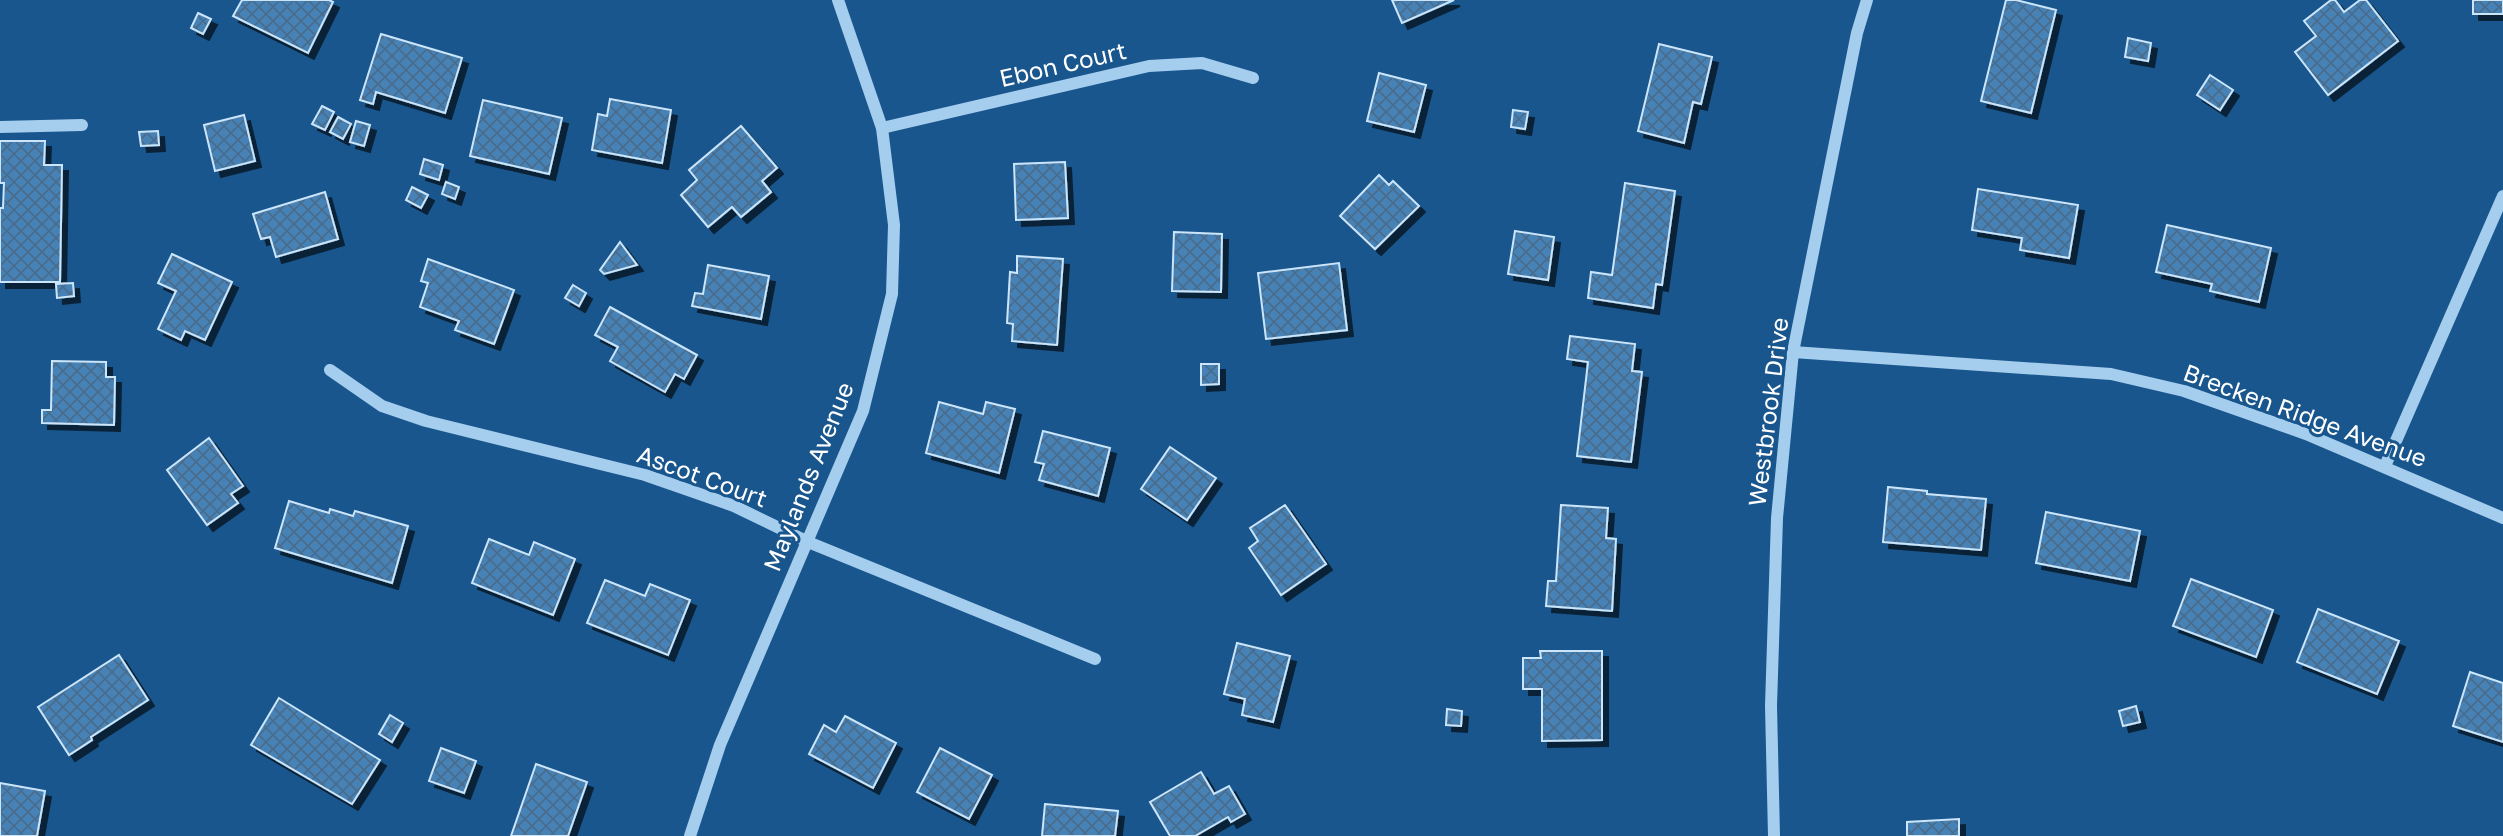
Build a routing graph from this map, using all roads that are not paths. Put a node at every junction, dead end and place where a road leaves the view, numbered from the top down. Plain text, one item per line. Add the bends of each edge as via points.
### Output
1 (838, 0) edge
2 (1867, 0) edge
3 (1253, 78) dead end
4 (82, 125) dead end
5 (0, 127) edge
6 (882, 128) junction
7 (2503, 196) edge
8 (1794, 352) junction
9 (330, 370) dead end
10 (2385, 466) junction
11 (2503, 518) edge
12 (808, 542) junction
13 (1095, 659) dead end
14 (690, 836) edge
15 (1774, 836) edge

1 - 6 street, Maylands Avenue
2 - 8 street, Westbrook Drive
3 - 6 street, Ebon Court via 1202,63 1149,66
4 - 5 street
6 - 12 street, Maylands Avenue via 894,225 892,294 863,411
7 - 10 street
8 - 10 street, Brecken Ridge Avenue via 2111,374 2184,391
8 - 15 street, Westbrook Drive via 1777,518 1771,706
9 - 12 street, Ascot Court via 382,406 645,475 734,506
10 - 11 street, Brecken Ridge Avenue
12 - 13 street, Ascot Court
12 - 14 street, Maylands Avenue via 720,745

